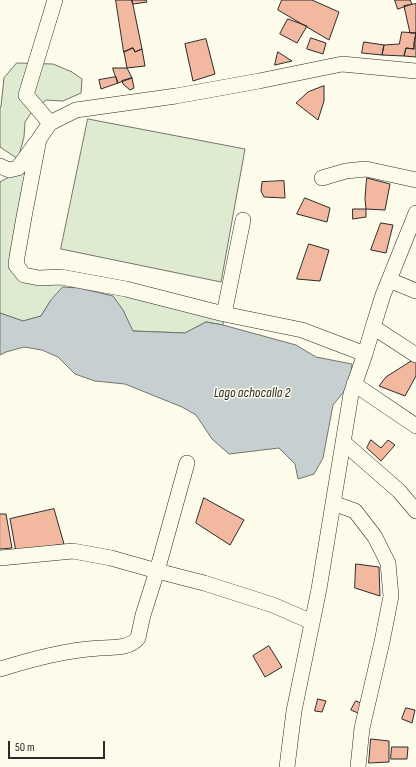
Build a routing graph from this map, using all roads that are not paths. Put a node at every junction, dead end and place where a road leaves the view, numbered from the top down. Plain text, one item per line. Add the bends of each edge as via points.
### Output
1 (55, 0) edge
2 (416, 71) edge
3 (50, 123) junction
4 (39, 139) junction
5 (0, 166) edge
6 (322, 178) dead end
7 (416, 180) edge
8 (416, 213) edge
9 (242, 220) dead end
10 (389, 280) junction
11 (416, 291) edge
12 (224, 314) junction
13 (373, 327) junction
14 (365, 354) junction
15 (416, 355) edge
16 (354, 384) junction
17 (416, 426) edge
18 (343, 442) junction
19 (188, 462) dead end
20 (333, 503) junction
21 (416, 511) edge
22 (0, 558) edge
23 (157, 572) junction
24 (312, 622) junction
25 (0, 669) edge
26 (287, 767) edge
27 (358, 767) edge

1 - 3 street via 26,95
2 - 3 street via 342,64 176,96 85,108
3 - 4 street
4 - 5 street via 18,168 9,170
4 - 12 street via 16,265 24,274 39,278 61,277 126,289
6 - 7 street via 346,171 366,169
8 - 10 street
9 - 12 street
10 - 11 street
10 - 13 street
12 - 14 street via 302,330
13 - 14 street
13 - 15 street
14 - 16 street
16 - 17 street
16 - 18 street
18 - 20 street
18 - 21 street via 399,491
19 - 23 street
20 - 24 street
20 - 27 street via 355,511 375,537 388,563 391,596 362,728
22 - 23 street via 73,551 111,558
23 - 24 street via 204,583 273,605
23 - 25 street via 138,638 133,644 42,657
24 - 26 street via 294,711

